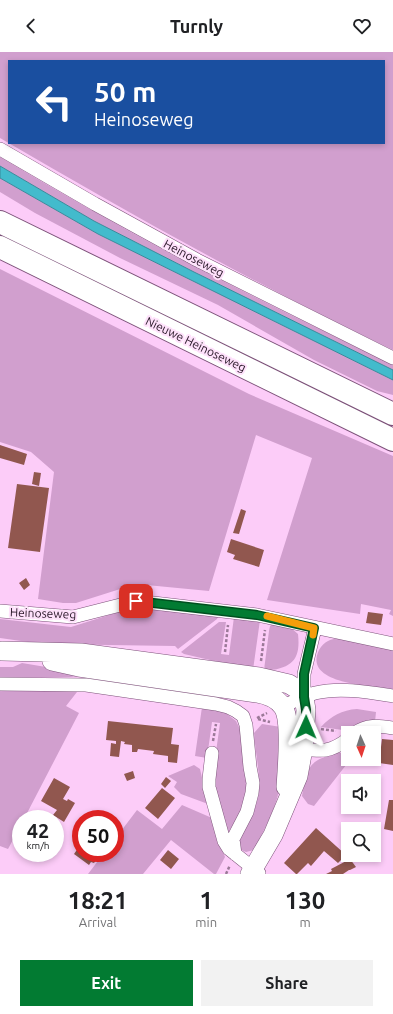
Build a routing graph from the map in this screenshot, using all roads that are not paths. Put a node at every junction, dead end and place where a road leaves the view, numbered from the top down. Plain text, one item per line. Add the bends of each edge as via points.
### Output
1 (0, 149) edge
2 (0, 211) edge
3 (0, 222) edge
4 (46, 245) junction
5 (0, 247) edge
6 (393, 358) edge
7 (393, 414) edge
8 (393, 440) edge
9 (0, 611) edge
10 (314, 628) junction
11 (393, 644) edge
12 (1, 651) edge
13 (0, 684) edge
14 (393, 696) edge
15 (304, 697) junction
16 (283, 706) junction
17 (381, 727) edge
18 (393, 728) edge
19 (341, 744) edge
20 (296, 748) junction
21 (212, 754) dead end
22 (235, 854) junction
23 (255, 872) edge

1 - 6 street, Heinoseweg via 197,260
2 - 4 highway
3 - 4 highway, Nieuwe Heinoseweg
4 - 7 highway, Nieuwe Heinoseweg
5 - 8 highway, Nieuwe Heinoseweg
9 - 10 street, Heinoseweg via 74,617 136,601 257,615
10 - 11 street, Heinoseweg
10 - 15 street via 304,674
12 - 15 main road via 81,653 259,677 288,684
12 - 16 main road via 79,666 265,694
13 - 22 street via 86,685 216,704 228,707 243,716 253,783 251,802 233,839
14 - 15 street via 338,690
15 - 16 street
15 - 20 main road via 306,710
16 - 20 main road
17 - 18 street
19 - 20 street via 329,750
20 - 23 main road via 284,804 273,835
21 - 22 street via 209,778 212,798 224,841
22 - 23 street

